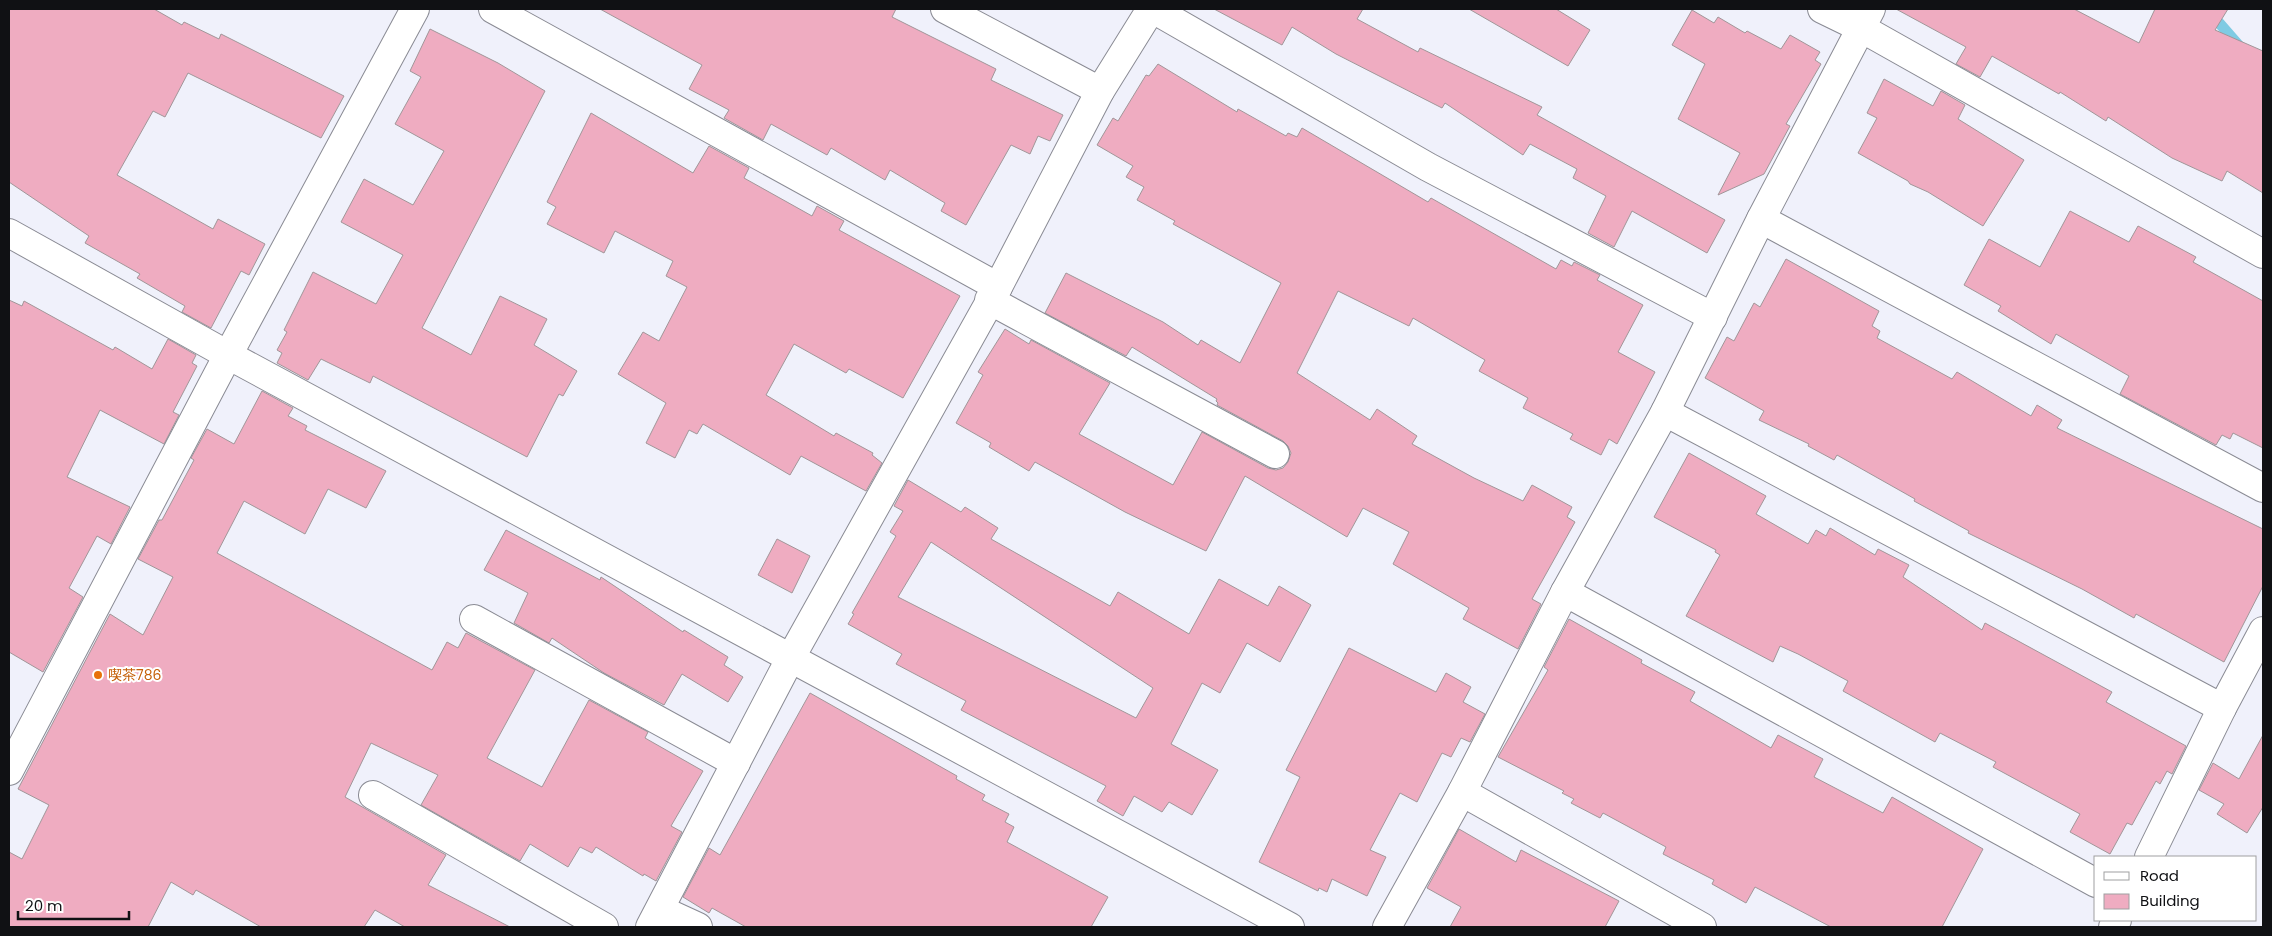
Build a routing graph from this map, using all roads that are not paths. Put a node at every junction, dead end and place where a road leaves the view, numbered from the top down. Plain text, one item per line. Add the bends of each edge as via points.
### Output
1 (415, 9) edge
2 (493, 9) edge
3 (945, 9) edge
4 (1152, 9) edge
5 (1822, 9) edge
6 (1866, 18) edge
7 (1100, 92) junction
8 (1761, 219) junction
9 (9, 233) edge
10 (2263, 254) edge
11 (993, 293) junction
12 (1712, 317) junction
13 (228, 354) junction
14 (1665, 412) junction
15 (1274, 454) dead end
16 (2263, 488) edge
17 (1565, 592) junction
18 (474, 619) dead end
19 (2263, 631) edge
20 (790, 659) junction
21 (2222, 708) junction
22 (736, 763) junction
23 (9, 771) edge
24 (1462, 792) junction
25 (373, 795) dead end
26 (2149, 856) edge
27 (2094, 881) edge
28 (656, 919) edge
29 (604, 927) edge
30 (698, 927) edge
31 (1290, 927) edge
32 (1387, 927) edge
33 (1702, 927) edge

1 - 13 street
2 - 11 street
3 - 7 street
4 - 7 street
4 - 12 street via 1428,167
5 - 6 street
6 - 8 street
6 - 10 street
7 - 11 street
8 - 12 street
8 - 16 street
9 - 13 street
11 - 15 street
11 - 20 street
12 - 14 street
13 - 20 street
13 - 23 street
14 - 17 street
14 - 21 street
17 - 24 street
17 - 27 street
18 - 22 street
19 - 21 street
20 - 22 street
20 - 31 street
21 - 26 street
22 - 28 street
24 - 32 street
24 - 33 street
25 - 29 street
28 - 30 street

